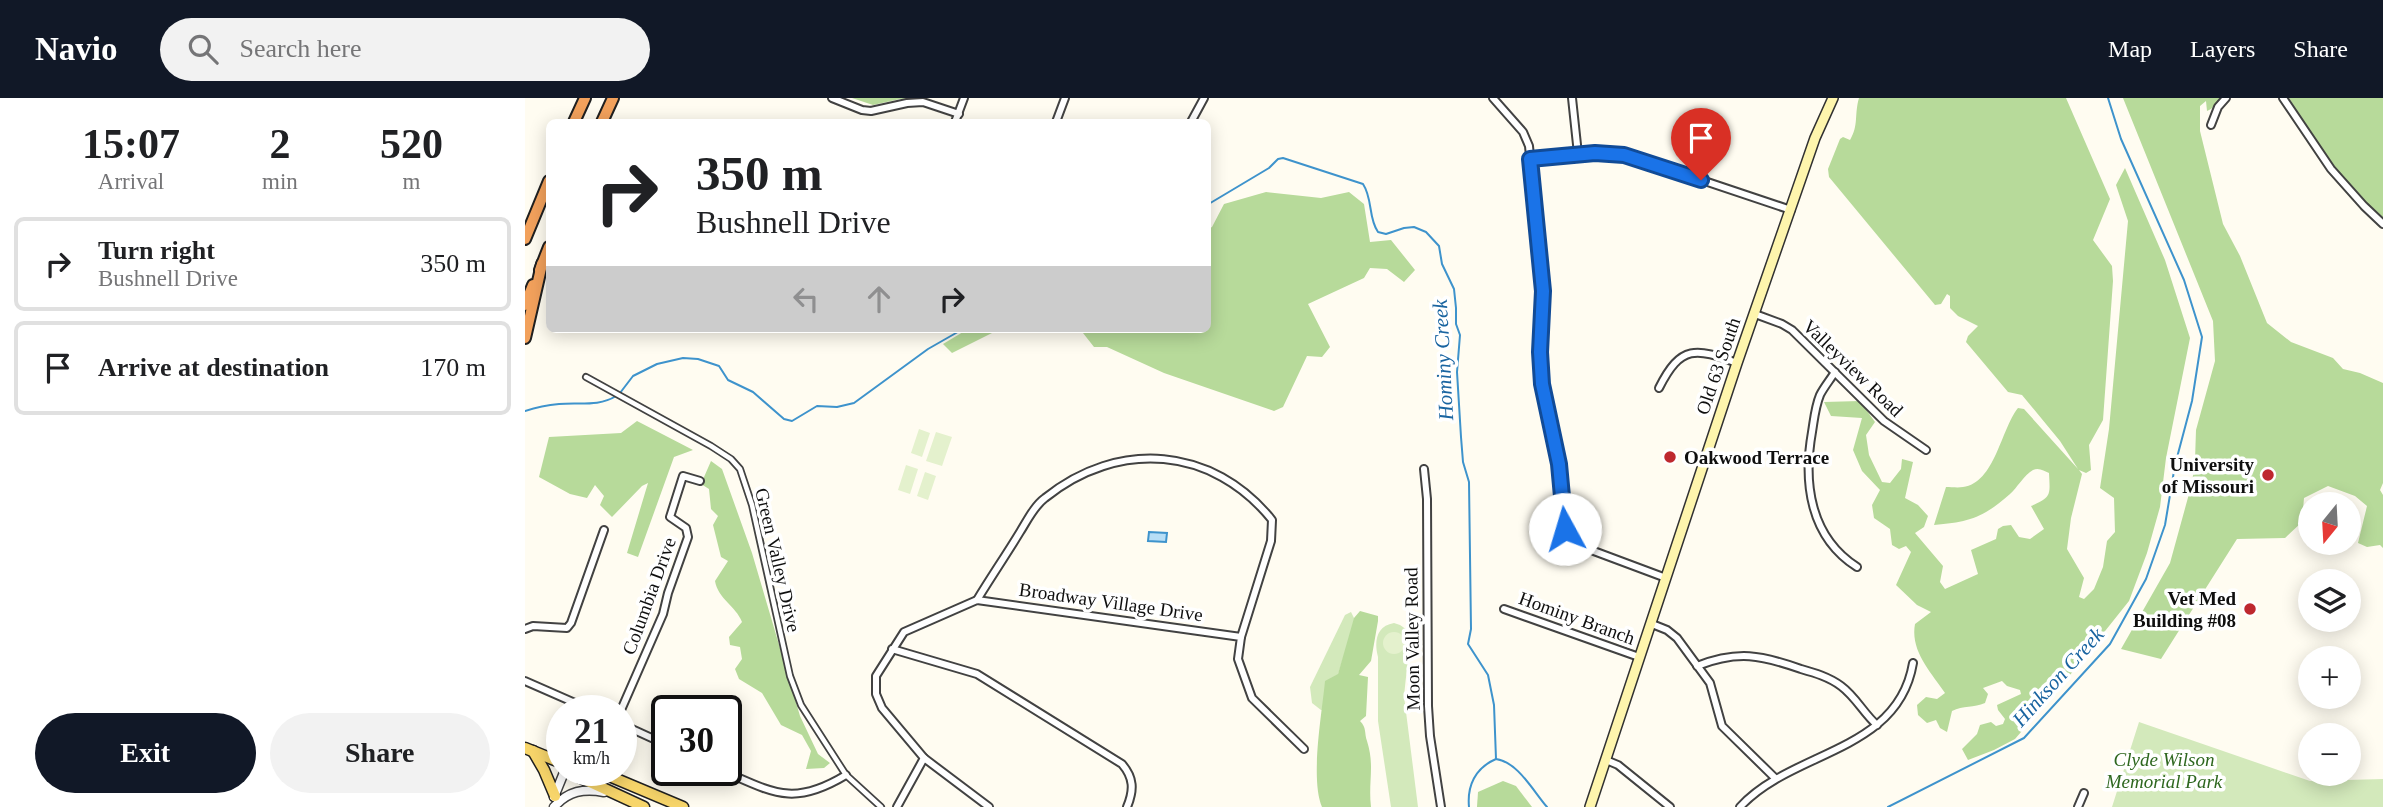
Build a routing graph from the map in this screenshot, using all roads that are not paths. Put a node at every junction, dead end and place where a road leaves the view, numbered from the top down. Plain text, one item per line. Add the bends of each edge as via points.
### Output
1 (585, 98) edge
2 (613, 98) edge
3 (832, 98) edge
4 (964, 98) edge
5 (1065, 98) edge
6 (1204, 98) edge
7 (1493, 98) edge
8 (1572, 98) edge
9 (1833, 98) edge
10 (2226, 98) edge
11 (2283, 98) edge
12 (959, 114) junction
13 (575, 119) edge
14 (603, 119) edge
15 (956, 119) edge
16 (1057, 119) edge
17 (1193, 119) edge
18 (2211, 125) dead end
19 (1578, 154) junction
20 (1530, 159) junction
21 (546, 188) edge
22 (1791, 209) junction
23 (2383, 224) edge
24 (525, 239) edge
25 (546, 254) edge
26 (542, 264) junction
27 (525, 305) edge
28 (1755, 314) junction
29 (525, 338) edge
30 (1737, 363) junction
31 (1835, 372) junction
32 (586, 377) dead end
33 (1659, 388) dead end
34 (1926, 450) dead end
35 (1424, 469) dead end
36 (700, 481) dead end
37 (604, 530) dead end
38 (1857, 567) dead end
39 (1666, 578) junction
40 (977, 600) junction
41 (1504, 609) dead end
42 (1651, 624) junction
43 (525, 629) edge
44 (1241, 637) junction
45 (892, 649) junction
46 (1639, 657) junction
47 (1913, 663) dead end
48 (1697, 666) junction
49 (525, 681) edge
50 (557, 695) edge
51 (628, 695) edge
52 (1878, 725) junction
53 (1304, 749) dead end
54 (529, 750) edge
55 (546, 757) edge
56 (924, 758) junction
57 (1606, 760) junction
58 (846, 775) junction
59 (1775, 778) junction
60 (742, 779) edge
61 (559, 786) edge
62 (598, 786) edge
63 (633, 786) edge
64 (613, 793) junction
65 (2084, 793) dead end
66 (555, 796) junction
67 (552, 807) edge
68 (644, 807) edge
69 (683, 807) edge
70 (881, 807) edge
71 (897, 807) edge
72 (989, 807) edge
73 (1128, 807) edge
74 (1441, 807) edge
75 (1590, 807) edge
76 (1670, 807) edge
77 (1740, 807) edge
78 (2078, 807) edge

1 - 13 highway
2 - 14 highway
3 - 12 street via 862,110 923,102
4 - 12 street
5 - 16 street
6 - 17 street
7 - 20 street via 1525,135
8 - 19 street
9 - 22 main road, Old 63 South
10 - 18 street
11 - 23 street via 2331,169
12 - 15 street
19 - 20 street
19 - 22 street via 1637,158
20 - 39 street via 1543,291 1542,384 1559,464 1565,529 1572,541 1583,547
21 - 24 highway
22 - 28 main road, Old 63 South
25 - 26 highway
26 - 27 highway
26 - 29 highway
28 - 30 main road, Old 63 South
28 - 31 street, Valleyview Road via 1792,330
30 - 33 street via 1692,352 1675,364
30 - 39 main road, Old 63 South
31 - 34 street, Valleyview Road via 1884,421
31 - 38 street via 1817,402 1808,482 1823,531
32 - 58 street, Green Valley Drive via 711,446 740,470 795,691
35 - 74 street, Moon Valley Road via 1428,706
36 - 51 street, Columbia Drive via 683,476 670,517 686,528 688,537 661,620
37 - 43 street via 571,623 567,628
39 - 42 main road, Old 63 South
40 - 44 street, Broadway Village Drive
40 - 44 street, Broadway Village Drive via 1043,499 1098,466 1168,458 1221,475 1272,520 1271,541
40 - 45 street via 904,632
41 - 46 street, Hominy Branch
42 - 46 main road, Old 63 South
42 - 48 street via 1672,633
44 - 53 street, Broadway Village Drive via 1238,659 1252,698
45 - 56 street via 876,676 876,694 882,708
45 - 73 street via 977,674 1122,764 1133,786
46 - 57 main road, Old 63 South
47 - 52 street via 1910,680
48 - 52 street via 1732,656 1773,659 1834,681
48 - 59 street via 1710,683 1722,726
49 - 50 street
52 - 59 street via 1849,744
54 - 55 main road
54 - 66 main road via 544,769
56 - 71 street
56 - 72 street
57 - 75 main road, Old 63 South
57 - 76 street
58 - 60 street via 815,792 789,796
58 - 70 street, Green Valley Drive
59 - 77 street
61 - 66 street
62 - 64 main road
63 - 69 main road
64 - 67 street via 575,792
64 - 68 main road
65 - 78 street
66 - 67 street

